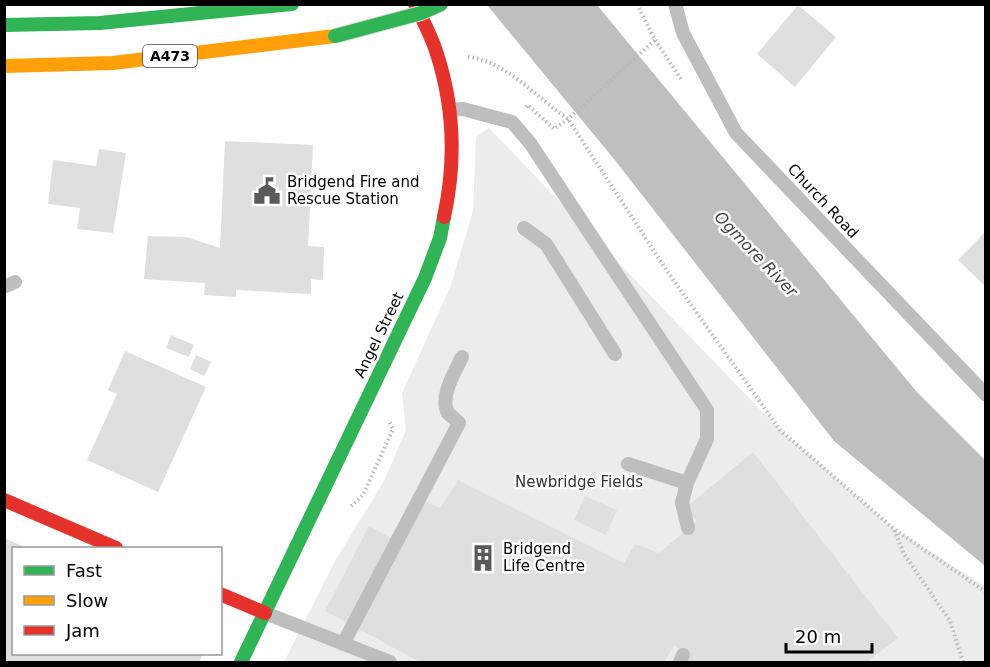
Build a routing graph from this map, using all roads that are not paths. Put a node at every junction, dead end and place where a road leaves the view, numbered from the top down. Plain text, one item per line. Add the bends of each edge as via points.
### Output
1 (292, 4) edge
2 (415, 4) edge
3 (441, 4) edge
4 (675, 4) edge
5 (4, 25) edge
6 (4, 66) edge
7 (450, 110) junction
8 (524, 228) dead end
9 (615, 354) dead end
10 (462, 357) dead end
11 (986, 395) edge
12 (628, 464) dead end
13 (687, 483) junction
14 (4, 500) edge
15 (688, 528) dead end
16 (111, 547) edge
17 (222, 595) edge
18 (265, 613) junction
19 (343, 644) junction
20 (241, 663) edge
21 (390, 663) edge

1 - 5 street via 100,23
2 - 7 street, Angel Street via 436,50
3 - 6 street, A473, bridge via 335,36 113,63
4 - 11 lane, Church Road via 683,33 735,133
7 - 13 lane via 463,109 512,122 524,136 707,410 707,439
7 - 18 street, Angel Street via 451,186 440,238 425,278
8 - 9 lane via 546,244
10 - 19 lane via 445,404 459,423
12 - 13 lane
13 - 15 lane via 682,503
14 - 16 street
17 - 18 street
18 - 19 lane
18 - 20 street, Angel Street
19 - 21 lane

